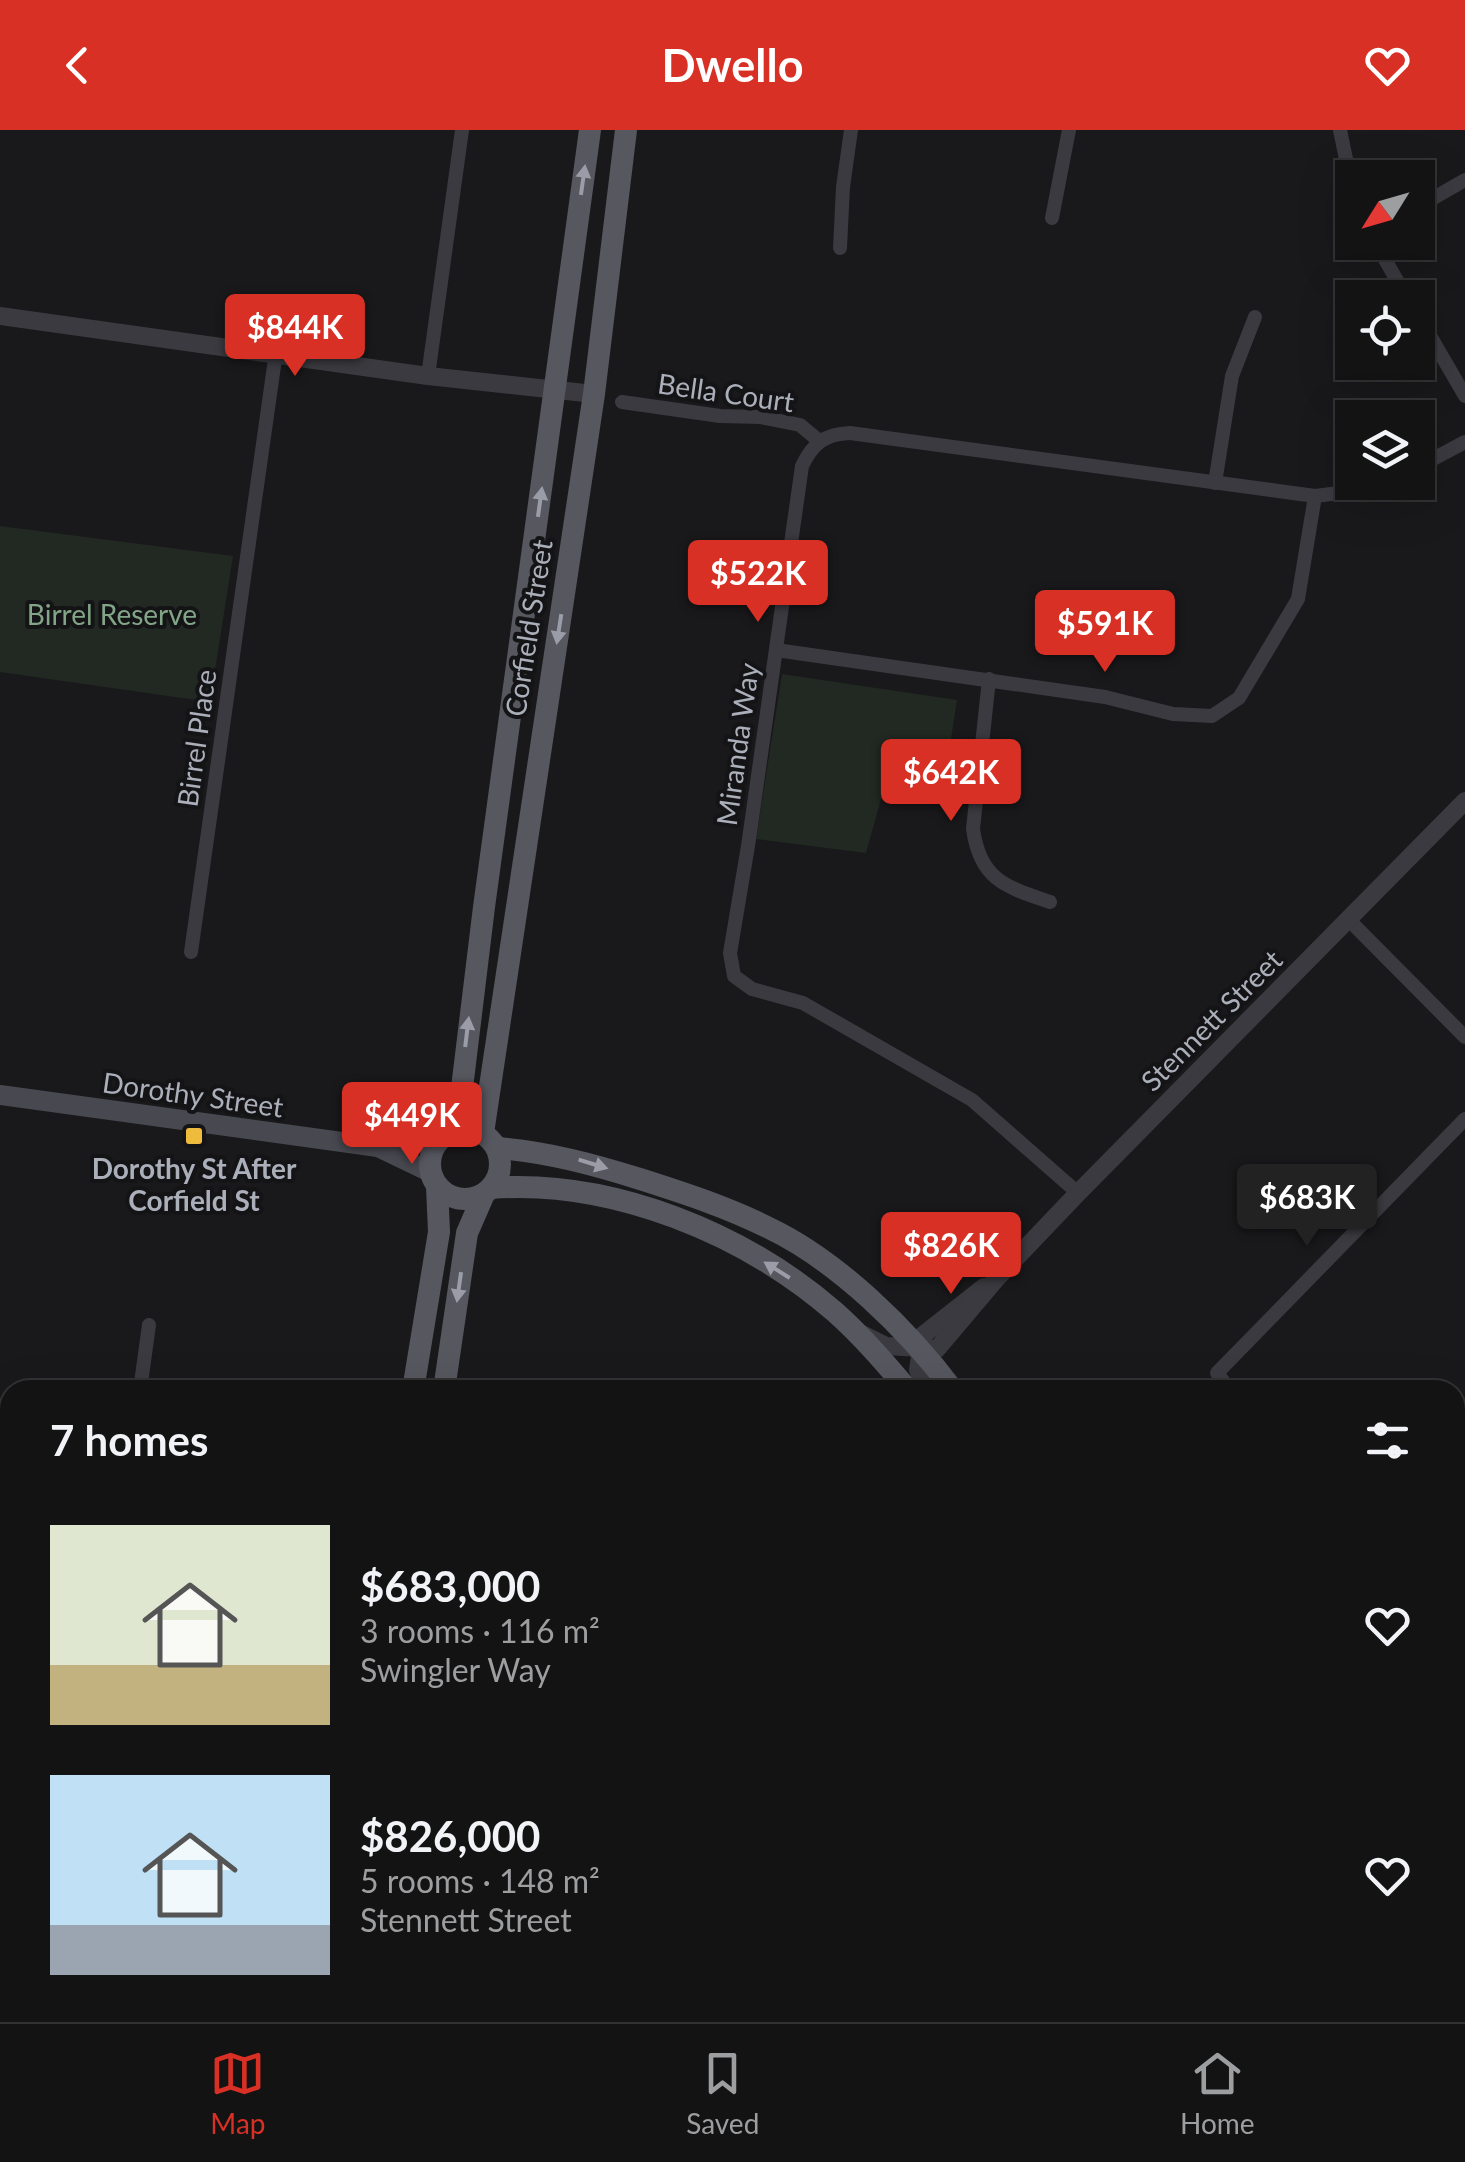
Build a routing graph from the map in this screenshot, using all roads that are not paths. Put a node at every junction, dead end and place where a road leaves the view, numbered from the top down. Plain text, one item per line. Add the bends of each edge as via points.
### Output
1 (462, 130) edge
2 (590, 130) edge
3 (626, 130) edge
4 (852, 130) edge
5 (1069, 130) edge
6 (1340, 130) edge
7 (1346, 160) edge
8 (1465, 180) edge
9 (1435, 197) edge
10 (1052, 218) dead end
11 (840, 248) dead end
12 (0, 316) edge
13 (1255, 317) dead end
14 (1435, 344) edge
15 (276, 352) junction
16 (428, 376) junction
17 (555, 390) junction
18 (594, 394) junction
19 (1465, 396) edge
20 (622, 402) dead end
21 (818, 440) junction
22 (1465, 442) edge
23 (1435, 458) edge
24 (1215, 483) junction
25 (1335, 494) edge
26 (1315, 496) junction
27 (776, 650) junction
28 (989, 679) junction
29 (1465, 800) edge
30 (1050, 902) dead end
31 (1349, 920) junction
32 (191, 952) dead end
33 (1465, 1036) edge
34 (0, 1096) edge
35 (1465, 1119) edge
36 (448, 1134) junction
37 (490, 1141) junction
38 (378, 1147) junction
39 (434, 1179) junction
40 (488, 1191) junction
41 (1078, 1194) junction
42 (149, 1325) dead end
43 (854, 1330) junction
44 (920, 1349) junction
45 (141, 1380) edge
46 (415, 1380) edge
47 (445, 1380) edge
48 (899, 1380) edge
49 (923, 1380) edge
50 (945, 1380) edge
51 (1222, 1380) edge

1 - 16 street
17 -> 2 main road, Corfield Street
3 - 18 main road, Corfield Street
4 - 11 street
5 - 10 street
6 - 7 street
8 - 9 street
12 - 15 street
13 - 24 street via 1232,376
14 - 19 street
15 - 16 street
15 - 32 street, Birrel Place
16 - 17 street
17 - 18 street
36 -> 17 main road, Corfield Street
18 -> 37 main road, Corfield Street
20 - 21 street, Bella Court via 760,416 800,425
21 - 24 street via 850,434
21 - 27 street, Miranda Way via 802,466
22 - 23 street
24 - 26 street
25 - 26 street
26 - 28 street via 1298,599 1239,698 1212,716
27 - 28 street
27 - 41 street, Miranda Way via 730,953 734,976 752,989 803,1003 972,1100
28 - 30 street via 976,851 1010,888
29 - 31 street, Stennett Street
31 - 33 street
31 - 41 street, Stennett Street
34 - 38 main road, Dorothy Street
35 - 51 street via 1217,1374
36 - 37 main road
36 - 38 main road, Dorothy Street
36 - 39 main road via 432,1149
37 - 40 main road via 500,1169
37 -> 44 main road via 703,1198 773,1230 822,1261
38 - 39 main road, Dorothy Street
39 - 40 main road via 454,1198
39 - 46 main road via 439,1232
43 -> 40 main road via 784,1274 668,1216 571,1189
40 -> 47 main road via 467,1232
41 - 44 street, Stennett Street via 996,1278 931,1326
42 - 45 street
43 - 44 street via 886,1346
43 - 48 main road
44 - 49 street
44 - 50 main road

